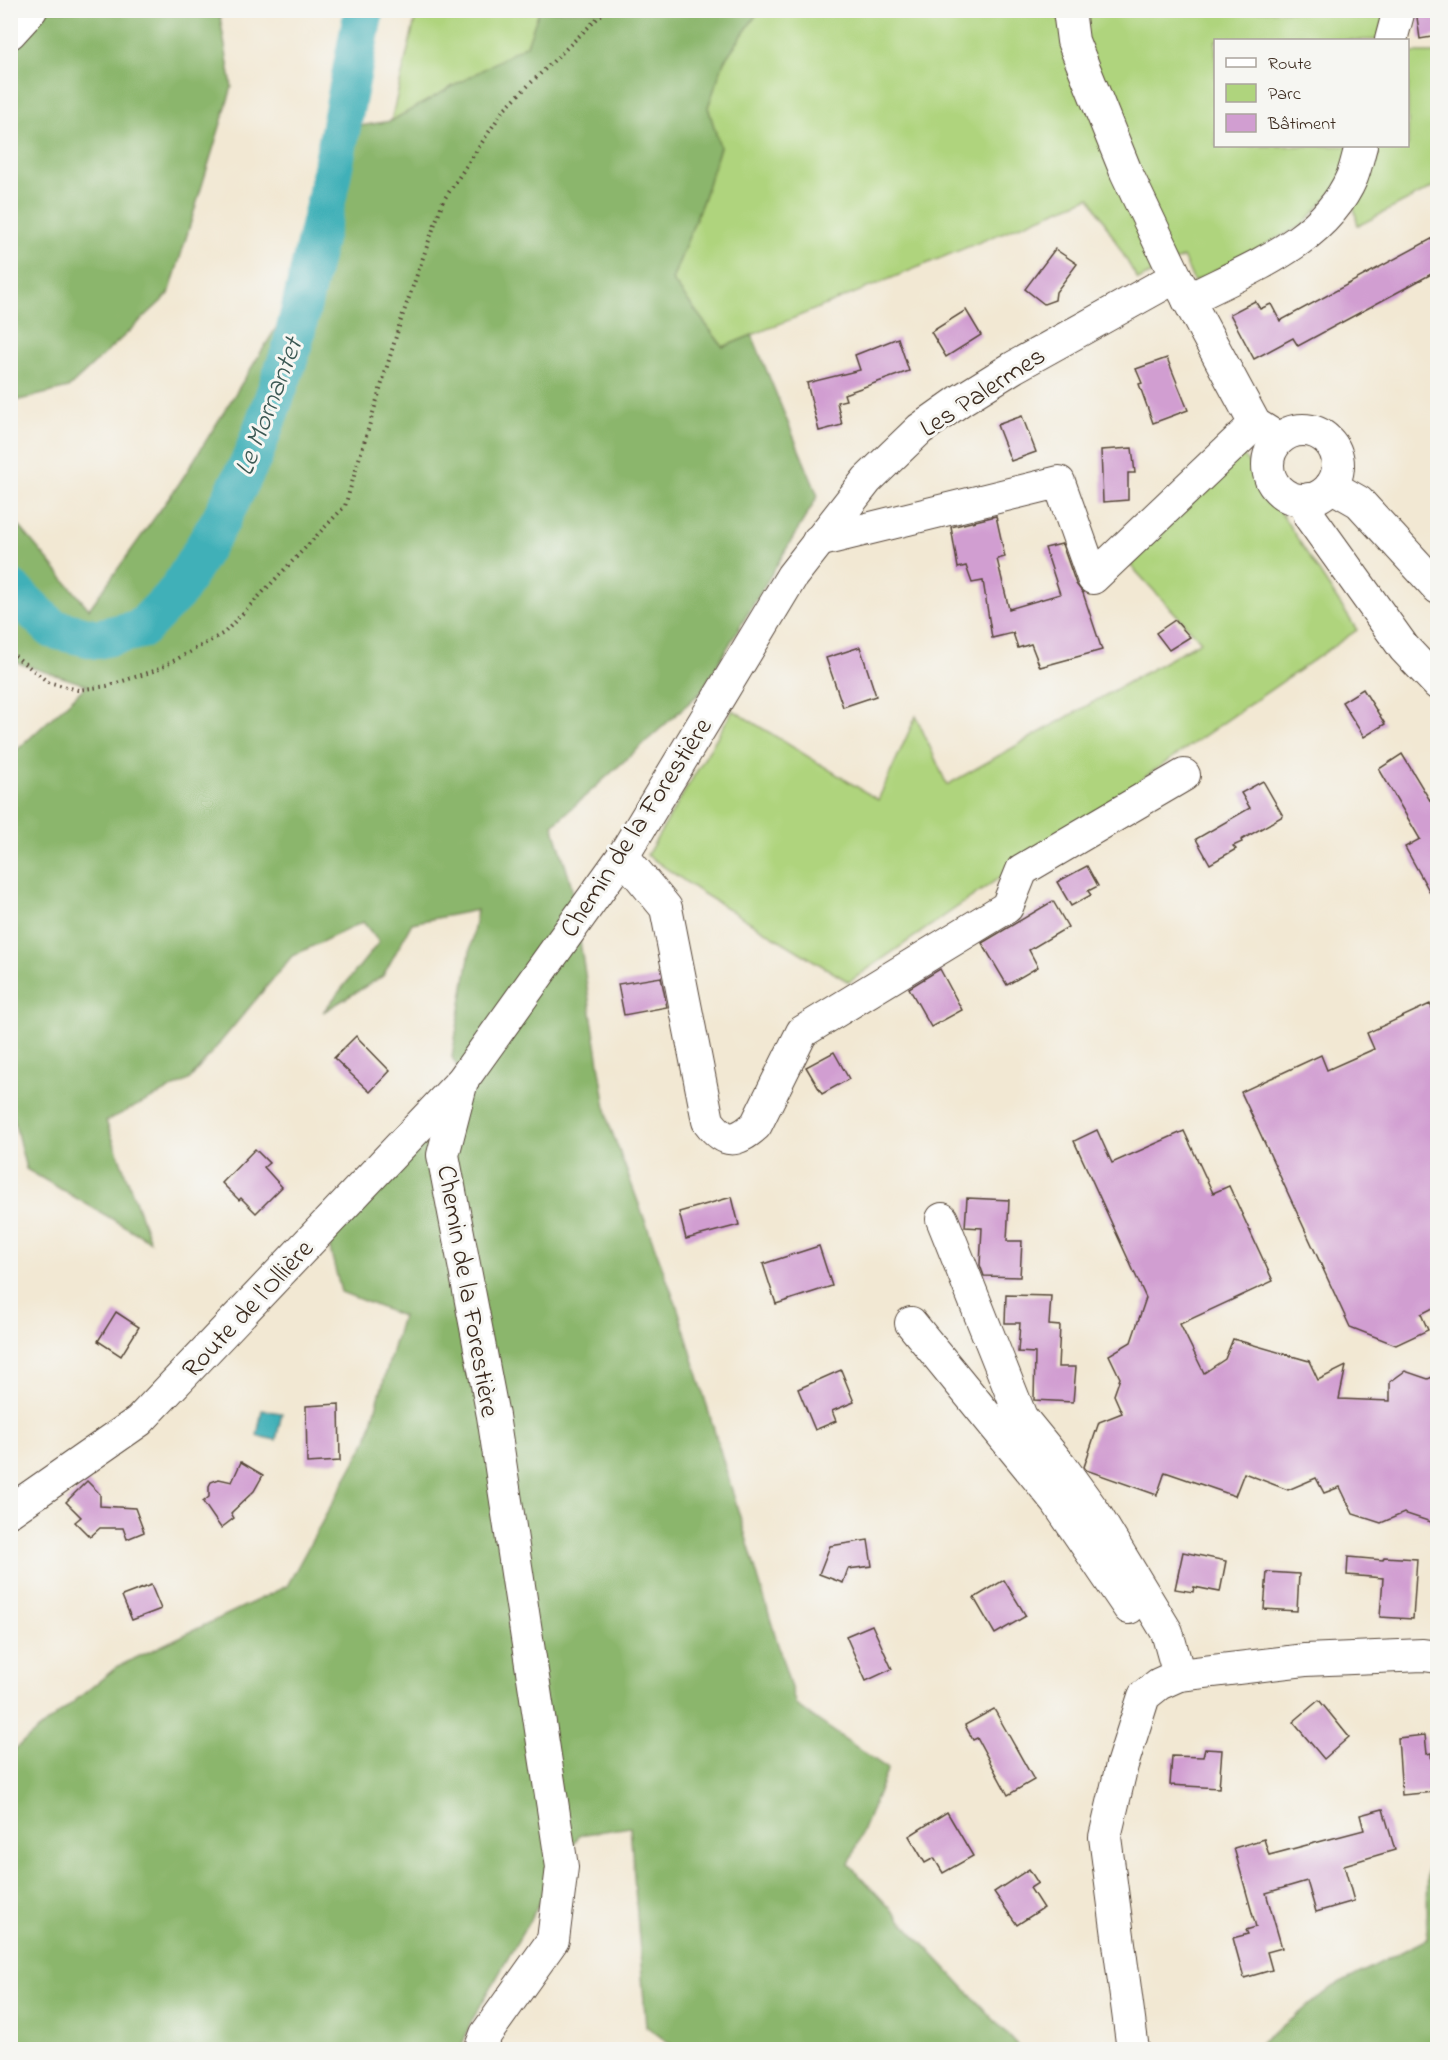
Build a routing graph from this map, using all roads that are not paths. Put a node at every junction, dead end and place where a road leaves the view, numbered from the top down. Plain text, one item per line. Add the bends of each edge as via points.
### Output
1 (31, 10) edge
2 (1069, 10) edge
3 (1399, 10) edge
4 (10, 33) edge
5 (1391, 39) edge
6 (1361, 147) edge
7 (1182, 288) junction
8 (1267, 432) junction
9 (1320, 492) junction
10 (818, 541) junction
11 (1437, 588) edge
12 (1437, 684) edge
13 (1184, 775) dead end
14 (623, 856) junction
15 (462, 1081) junction
16 (942, 1219) dead end
17 (910, 1323) dead end
18 (10, 1511) edge
19 (1437, 1657) edge
20 (1179, 1675) junction
21 (480, 2049) edge
22 (1133, 2049) edge

1 - 4 street
2 - 7 street via 1073,41 1126,172
3 - 5 street
6 - 7 street, Les Palermes via 1352,177 1319,224 1286,249
7 - 8 street
7 - 10 street, Les Palermes via 1014,367 961,400 920,429 867,480
8 - 9 street via 1271,450 1268,462 1275,485 1293,498
8 - 9 street via 1303,430 1329,441 1335,450 1337,475
8 - 10 street via 1093,578 1059,482
9 - 11 street via 1359,502
9 - 12 street via 1310,516 1404,648
10 - 14 street, Chemin de la Forestière via 786,586
13 - 14 street via 1022,870 1007,907 802,1032 756,1125 743,1136 727,1139 708,1121 666,908
14 - 15 street, Chemin de la Forestière
15 - 18 street, Route de l'Ollière via 139,1421
15 - 21 street, Chemin de la Forestière via 442,1155 493,1416 562,1867 553,1940 486,2034
16 - 20 street via 1021,1417 1095,1513 1167,1632
17 - 20 street via 1057,1502 1150,1641
19 - 20 street via 1305,1660
20 - 22 street via 1144,1696 1105,1837

